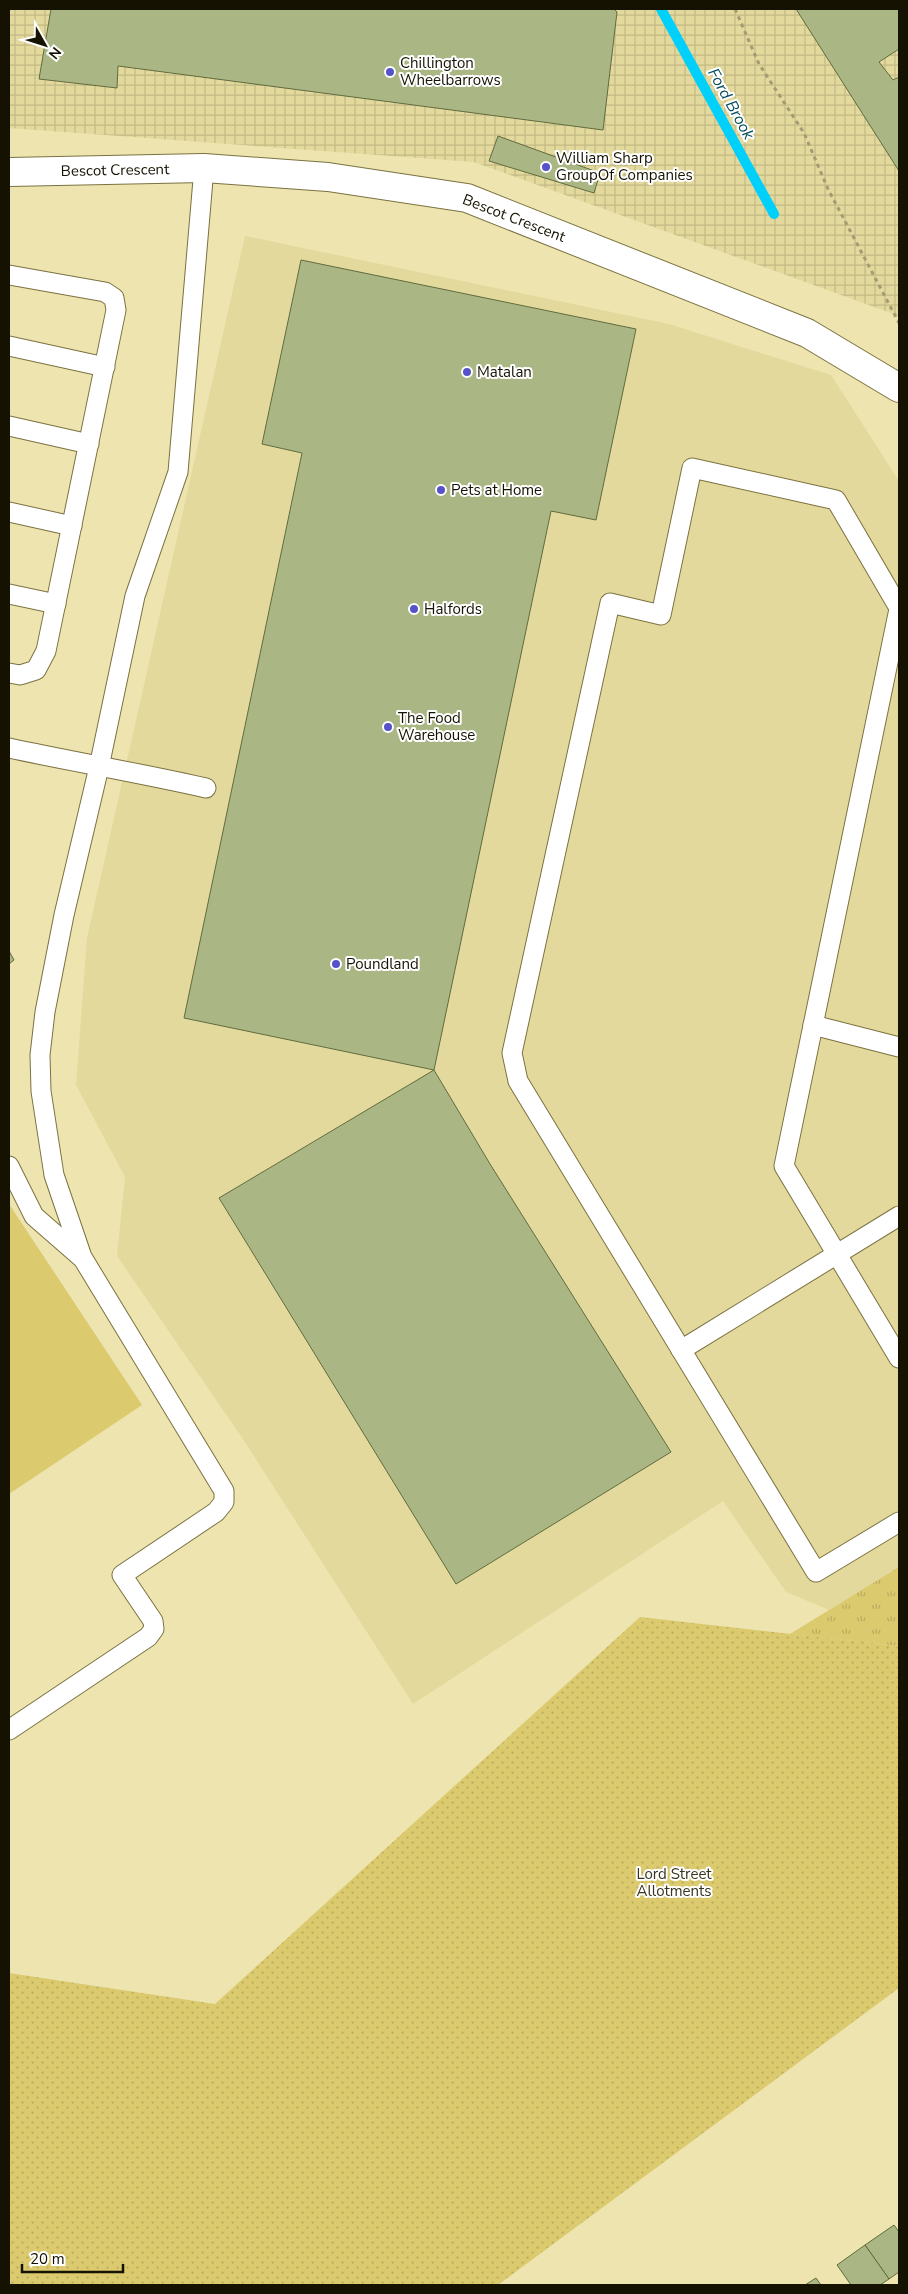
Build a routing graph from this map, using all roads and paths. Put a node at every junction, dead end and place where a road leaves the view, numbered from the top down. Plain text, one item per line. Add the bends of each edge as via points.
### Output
1 (734, 9) edge
2 (204, 168) junction
3 (9, 172) edge
4 (9, 275) edge
5 (899, 323) edge
6 (9, 346) edge
7 (105, 368) junction
8 (899, 388) edge
9 (9, 426) edge
10 (89, 444) junction
11 (9, 512) edge
12 (72, 526) junction
13 (9, 594) edge
14 (56, 604) junction
15 (899, 609) edge
16 (9, 673) edge
17 (9, 748) edge
18 (99, 767) junction
19 (206, 788) dead end
20 (813, 1024) junction
21 (899, 1046) edge
22 (9, 1166) edge
23 (899, 1216) edge
24 (837, 1256) junction
25 (82, 1257) junction
26 (681, 1350) junction
27 (899, 1358) edge
28 (899, 1522) edge
29 (9, 1730) edge

1 - 5 path via 759,64 804,133 828,190
2 - 3 street, Bescot Crescent
2 - 8 street, Bescot Crescent via 328,177 467,198 808,333
2 - 18 lane via 178,472 135,596
4 - 7 lane via 105,292 114,298 114,325
6 - 7 lane
7 - 10 lane
9 - 10 lane
10 - 12 lane
11 - 12 lane
12 - 14 lane
13 - 14 lane
14 - 16 lane via 46,651 36,670 20,675
15 - 20 lane
15 - 26 lane via 836,500 692,468 661,615 610,603 512,1053 518,1081
17 - 18 lane
18 - 19 lane
18 - 25 lane via 64,915 40,1055 41,1091 54,1174
20 - 21 lane
20 - 24 lane via 784,1166
22 - 25 lane via 34,1216
23 - 24 lane
24 - 26 lane
24 - 27 lane
25 - 29 lane via 224,1491 224,1502 216,1512 122,1575 153,1621 154,1629 148,1637
26 - 28 lane via 816,1572

